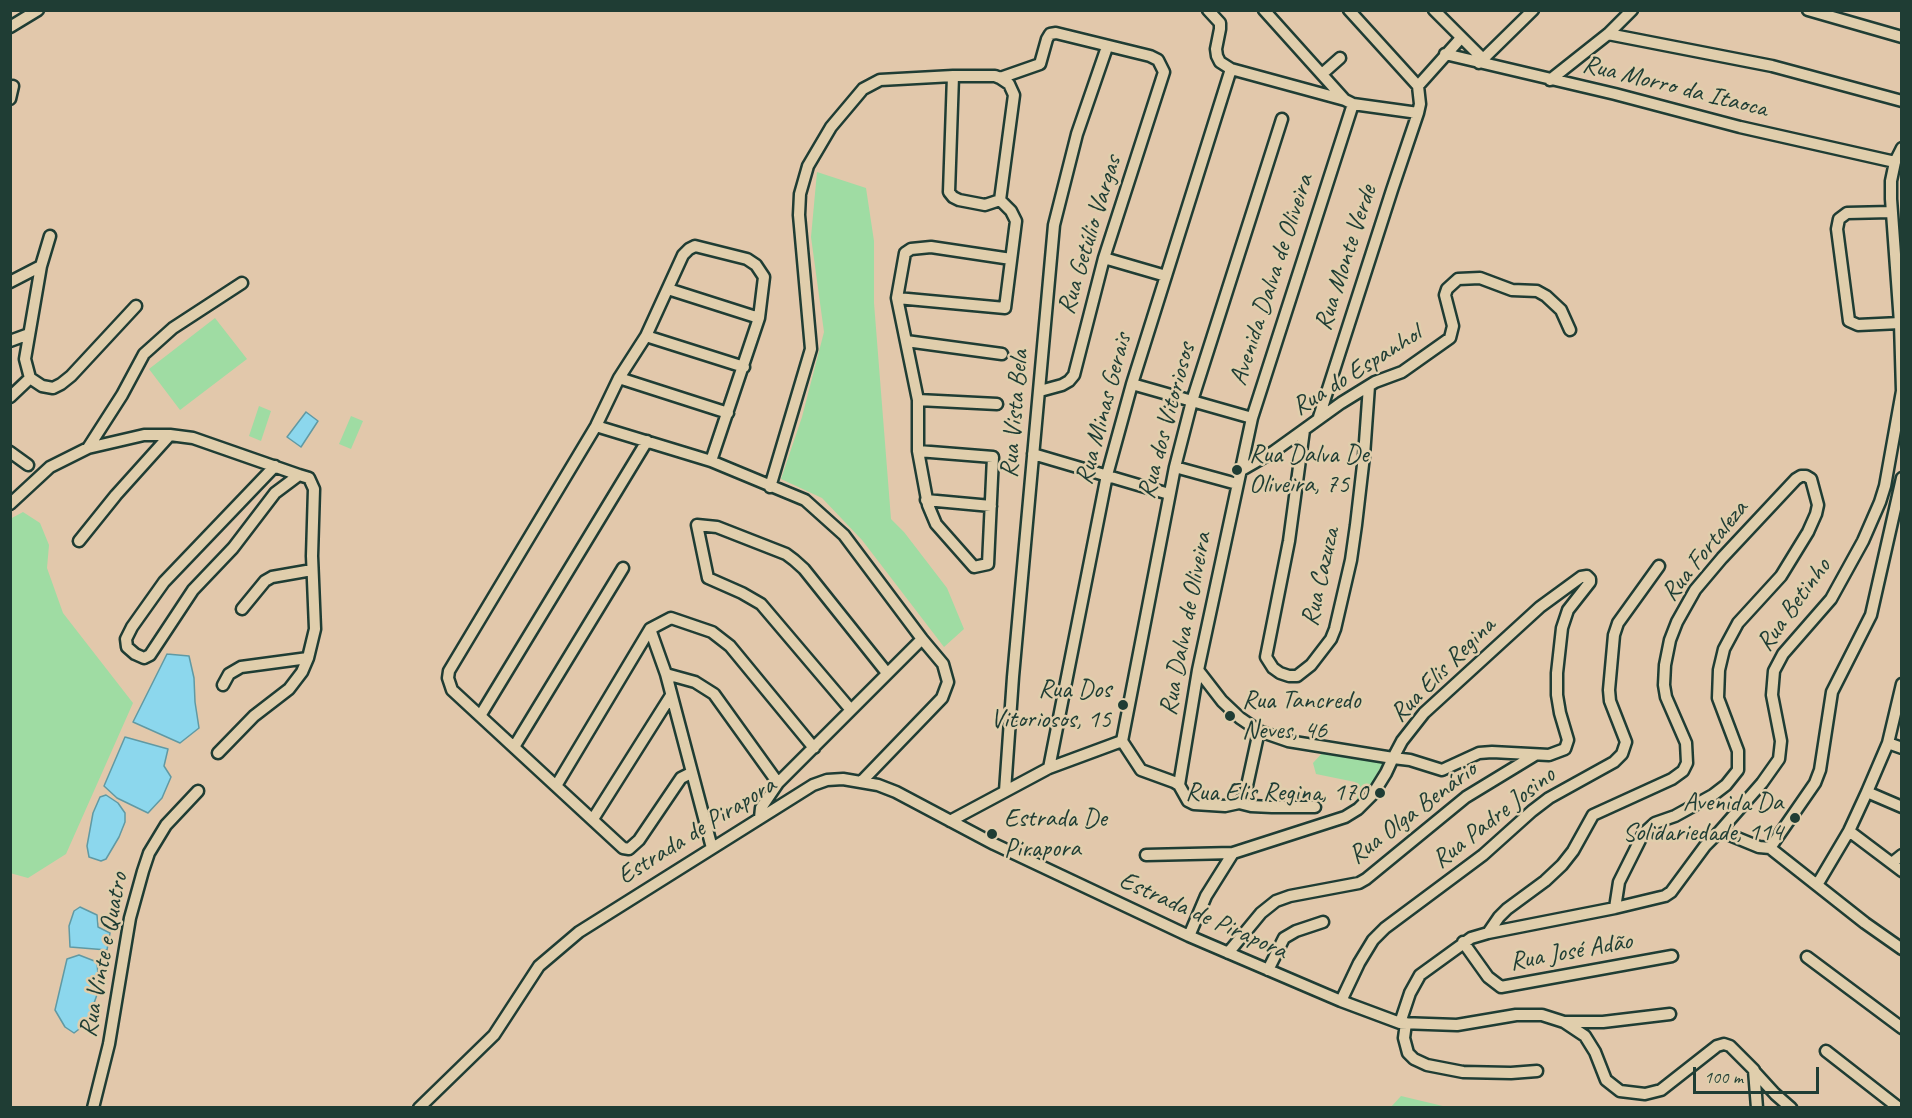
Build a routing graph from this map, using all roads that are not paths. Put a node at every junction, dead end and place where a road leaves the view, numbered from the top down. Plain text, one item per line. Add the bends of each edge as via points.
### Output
1 (38, 10) edge
2 (1208, 10) edge
3 (1264, 10) edge
4 (1349, 10) edge
5 (1533, 10) edge
6 (1632, 10) edge
7 (1808, 10) edge
8 (1436, 11) edge
9 (10, 27) edge
10 (1608, 34) junction
11 (1902, 37) edge
12 (1461, 38) junction
13 (1107, 47) junction
14 (1445, 54) junction
15 (1340, 58) dead end
16 (1481, 61) junction
17 (1231, 69) junction
18 (1322, 74) junction
19 (953, 76) junction
20 (1000, 78) junction
21 (1550, 80) junction
22 (13, 86) dead end
23 (1418, 86) junction
24 (10, 99) edge
25 (1902, 101) edge
26 (1349, 102) junction
27 (1418, 113) junction
28 (1282, 119) dead end
29 (1902, 148) edge
30 (1895, 162) junction
31 (1000, 200) junction
32 (1891, 212) junction
33 (50, 236) dead end
34 (1104, 258) junction
35 (1011, 259) junction
36 (41, 266) junction
37 (1166, 276) junction
38 (10, 282) edge
39 (242, 283) dead end
40 (668, 289) junction
41 (897, 298) junction
42 (136, 306) dead end
43 (759, 318) junction
44 (1900, 322) junction
45 (1570, 330) dead end
46 (29, 334) junction
47 (646, 336) junction
48 (10, 341) edge
49 (906, 341) junction
50 (1002, 354) dead end
51 (744, 367) junction
52 (30, 378) junction
53 (619, 378) junction
54 (1132, 384) junction
55 (1369, 386) junction
56 (1040, 391) junction
57 (1902, 391) edge
58 (10, 398) edge
59 (918, 400) junction
60 (1192, 401) junction
61 (997, 404) dead end
62 (729, 413) junction
63 (1319, 417) junction
64 (1252, 418) junction
65 (596, 426) junction
66 (1304, 430) junction
67 (170, 435) junction
68 (647, 441) junction
69 (88, 448) junction
70 (918, 450) junction
71 (10, 452) edge
72 (1033, 454) junction
73 (711, 460) junction
74 (275, 466) junction
75 (1175, 467) junction
76 (36, 469) junction
77 (1240, 471) junction
78 (300, 475) junction
79 (1107, 476) junction
80 (1902, 478) edge
81 (1237, 484) junction
82 (770, 487) junction
83 (1169, 494) junction
84 (926, 500) junction
85 (10, 504) edge
86 (991, 506) junction
87 (79, 541) dead end
88 (1659, 566) dead end
89 (623, 568) dead end
90 (312, 570) junction
91 (242, 609) dead end
92 (650, 628) junction
93 (922, 639) junction
94 (308, 658) junction
95 (1198, 669) junction
96 (887, 673) junction
97 (666, 674) junction
98 (1902, 684) edge
99 (223, 685) dead end
100 (670, 698) junction
101 (851, 710) junction
102 (480, 716) junction
103 (1259, 731) junction
104 (1122, 741) junction
105 (1888, 743) junction
106 (514, 747) junction
107 (814, 748) junction
108 (1902, 748) edge
109 (218, 753) dead end
110 (1535, 755) junction
111 (1393, 758) junction
112 (1049, 768) junction
113 (691, 773) junction
114 (862, 781) junction
115 (778, 783) junction
116 (1179, 785) junction
117 (556, 786) junction
118 (198, 791) dead end
119 (1005, 791) junction
120 (1867, 792) junction
121 (1239, 803) junction
122 (1315, 807) dead end
123 (1902, 807) edge
124 (760, 818) junction
125 (593, 819) junction
126 (950, 820) junction
127 (1720, 831) junction
128 (1849, 831) junction
129 (712, 848) junction
130 (1770, 848) junction
131 (1233, 853) junction
132 (1146, 855) dead end
133 (1902, 855) edge
134 (1892, 863) junction
135 (1902, 871) edge
136 (1817, 885) junction
137 (1614, 908) junction
138 (1323, 922) dead end
139 (1488, 933) junction
140 (1189, 936) junction
141 (1463, 942) junction
142 (1902, 949) edge
143 (1228, 953) junction
144 (1672, 956) dead end
145 (1807, 957) dead end
146 (1268, 970) junction
147 (1341, 1001) junction
148 (1670, 1014) dead end
149 (1564, 1022) junction
150 (1403, 1023) junction
151 (1902, 1028) edge
152 (1826, 1051) dead end
153 (1754, 1070) junction
154 (1538, 1071) dead end
155 (93, 1107) edge
156 (419, 1107) edge
157 (1757, 1107) edge
158 (1791, 1107) edge
159 (1899, 1107) edge

1 - 9 street
2 - 17 street via 1220,23 1217,56
3 - 18 street
4 - 23 street
5 - 16 street
6 - 10 street
7 - 11 street
8 - 12 street
10 - 21 street
10 - 25 street via 1772,66
12 - 14 street
12 - 16 street
13 - 20 street via 1050,34 1040,64
13 - 34 street, Rua Getúlio Vargas via 1150,56 1158,60 1164,72
13 - 56 street, Rua Vista Bela via 1077,134 1054,225
14 - 16 street, Rua Morro da Itaoca
14 - 23 street
15 - 18 street
16 - 21 street, Rua Morro da Itaoca
17 - 26 street
17 - 37 street, Rua Minas Gerais
18 - 26 street
19 - 20 street
19 - 31 street via 949,192 956,199 976,203
19 - 82 street via 873,82 831,127 808,166 799,215 811,349
20 - 31 street via 1009,84 1014,95
21 - 30 street, Rua Morro da Itaoca
22 - 24 street
23 - 27 street, Rua Monte Verde
26 - 27 street
26 - 64 street, Avenida Dalva de Oliveira
27 - 63 street, Rua Monte Verde
28 - 60 street, Rua dos Vitoriosos
29 - 30 street, Rua Betinho
30 - 32 street, Rua Betinho
31 - 35 street via 1016,221
32 - 44 street, Rua Betinho
32 - 44 street via 1847,213 1839,219 1837,229 1849,321 1858,325
33 - 36 street
34 - 37 street
34 - 56 street, Rua Getúlio Vargas via 1074,375 1062,385
35 - 41 street via 931,247 911,249 905,253
35 - 41 street via 1005,308
36 - 38 street
36 - 46 street
37 - 54 street, Rua Minas Gerais
39 - 69 street via 172,328 144,354
40 - 43 street
40 - 43 street via 683,255 692,247 747,259 764,277
40 - 47 street
41 - 49 street
42 - 52 street via 62,384 53,388 42,386
43 - 51 street
44 - 57 street, Rua Betinho
45 - 55 street, Rua do Espanhol via 1561,310 1538,291 1512,290 1480,278 1458,279 1445,296 1453,326 1450,338 1401,372
46 - 48 street
46 - 52 street via 25,359
47 - 51 street
47 - 53 street
49 - 50 street
49 - 59 street
51 - 62 street
52 - 58 street
53 - 62 street
53 - 65 street
54 - 60 street
54 - 79 street, Rua Minas Gerais
55 - 63 street, Rua do Espanhol
55 - 66 street, Rua Cazuza via 1356,525 1335,629 1311,665 1297,676 1289,676 1280,674 1266,657 1289,541
56 - 72 street, Rua Vista Bela
57 - 127 street, Rua Betinho via 1881,502 1831,600 1774,671 1772,695 1779,759
59 - 61 street
59 - 70 street
60 - 64 street
60 - 75 street, Rua dos Vitoriosos
62 - 73 street
63 - 66 street, Rua do Espanhol
64 - 77 street, Avenida Dalva de Oliveira
65 - 68 street
65 - 102 street via 449,670 452,690
66 - 77 street, Rua do Espanhol
67 - 69 street via 144,435
67 - 74 street via 216,444
67 - 87 street
68 - 73 street
68 - 102 street
69 - 76 street
70 - 84 street
70 - 86 street via 993,458
71 - 76 street
72 - 79 street
72 - 119 street, Rua Vista Bela
73 - 82 street
74 - 78 street
74 - 78 street via 150,600 126,639 127,647 135,654 144,658 150,655 193,590 233,548 275,493
75 - 81 street
75 - 83 street, Rua dos Vitoriosos
76 - 85 street via 28,489
77 - 81 street, Rua Dalva de Oliveira
78 - 90 street via 309,478 314,489
79 - 83 street
79 - 112 street, Rua Minas Gerais
80 - 130 street via 1871,615 1832,692 1821,770
81 - 95 street, Rua Dalva de Oliveira
82 - 93 street via 805,500 836,526
83 - 104 street, Rua dos Vitoriosos
84 - 86 street
84 - 86 street via 936,524 974,567 988,564
88 - 147 street, Rua Padre Josino via 1614,635 1608,690 1626,742 1622,754 1549,798 1467,867 1385,928 1359,963
89 - 106 street
90 - 91 street via 272,577
90 - 94 street via 315,629
92 - 97 street
92 - 107 street via 671,618 712,633 730,646
92 - 117 street
93 - 96 street
93 - 114 street via 945,668 945,693
94 - 99 street via 241,667 229,674
94 - 109 street via 289,689 254,716
95 - 103 street via 1222,702
95 - 116 street, Rua Dalva de Oliveira
96 - 101 street
96 - 101 street via 794,560 717,527 697,525 708,578 761,604
97 - 100 street
97 - 115 street via 695,682 714,694
98 - 105 street
100 - 113 street
100 - 125 street
101 - 107 street
102 - 106 street
103 - 111 street via 1288,741
103 - 121 street via 1245,795
104 - 112 street
104 - 116 street via 1141,770
105 - 108 street
105 - 120 street
106 - 117 street
107 - 115 street
110 - 111 street via 1479,753 1442,770
110 - 111 street, Rua Elis Regina via 1559,753 1567,745 1557,695 1557,673 1568,610 1590,582 1584,575 1540,607 1424,713
110 - 143 street, Rua Olga Benário via 1466,796 1359,883 1276,901
111 - 131 street, Rua Elis Regina via 1373,794 1345,817
112 - 119 street
113 - 125 street via 681,778 629,849 623,848
113 - 129 street
114 - 124 street, Estrada de Pirapora via 827,780 813,785
114 - 126 street, Estrada de Pirapora via 878,784
115 - 124 street via 761,808
116 - 121 street via 1194,804
117 - 125 street
118 - 155 street, Rua Vinte e Quatro via 166,825 143,871
119 - 126 street
120 - 123 street
120 - 128 street
121 - 122 street
124 - 129 street, Estrada de Pirapora
126 - 140 street, Estrada de Pirapora
127 - 130 street
127 - 137 street, Rua Betinho via 1671,892
128 - 134 street
128 - 136 street
129 - 156 street, Estrada de Pirapora via 579,932 539,966 494,1035
130 - 136 street
131 - 132 street, Rua Elis Regina
131 - 140 street via 1206,896
133 - 134 street
134 - 135 street
136 - 142 street
137 - 139 street, Rua Betinho
137 - 139 street, Rua Fortaleza via 1619,882 1643,834 1713,795 1738,770 1738,751 1718,698 1724,649 1738,623 1781,576 1808,531 1818,505 1811,479 1801,476 1773,503 1695,590 1677,622 1668,648 1664,685 1686,743 1687,763 1683,771 1593,815 1562,865 1498,917
138 - 146 street via 1284,938
139 - 141 street, Rua Betinho
140 - 143 street, Estrada de Pirapora
141 - 144 street, Rua José Adão via 1488,977 1502,987
141 - 150 street, Rua Betinho via 1420,975 1410,993
143 - 146 street, Estrada de Pirapora
145 - 151 street
146 - 147 street, Estrada de Pirapora
147 - 150 street, Estrada de Pirapora
148 - 149 street
149 - 150 street, Estrada de Pirapora via 1527,1015 1457,1025
149 - 153 street, Estrada de Pirapora via 1585,1036 1612,1087 1630,1094 1661,1090 1724,1044
150 - 154 street via 1408,1053 1427,1065 1463,1072
152 - 159 street
153 - 157 street
153 - 158 street

